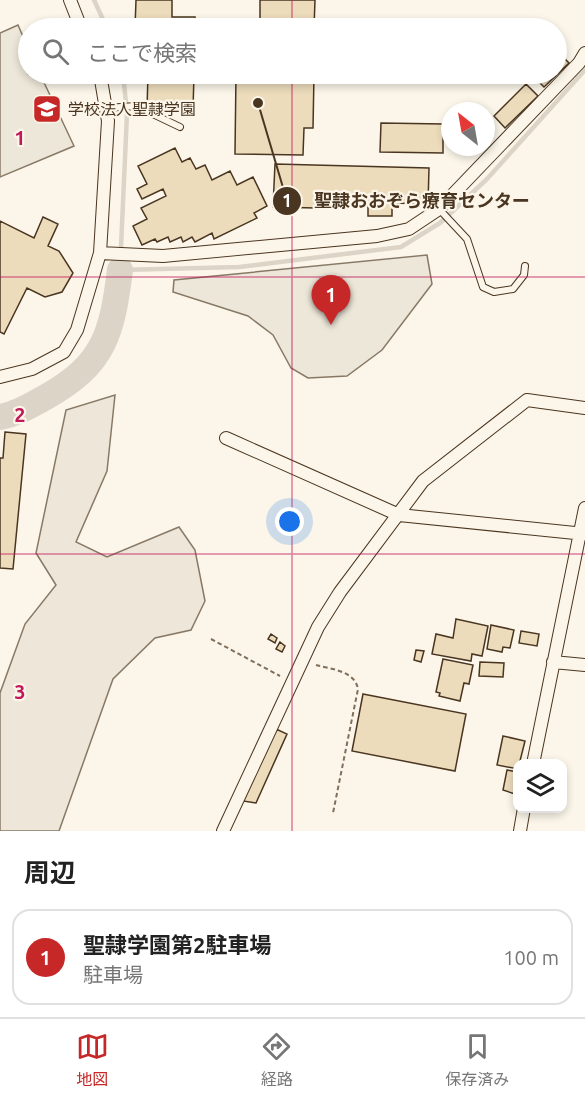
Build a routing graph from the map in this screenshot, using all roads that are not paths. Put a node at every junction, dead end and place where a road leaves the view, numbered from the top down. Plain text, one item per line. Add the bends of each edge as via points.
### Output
1 (70, 0) edge
2 (77, 18) edge
3 (583, 63) edge
4 (567, 79) edge
5 (103, 84) edge
6 (562, 84) edge
7 (111, 108) junction
8 (180, 127) dead end
9 (440, 209) junction
10 (100, 253) junction
11 (525, 266) dead end
12 (0, 377) edge
13 (585, 408) edge
14 (226, 438) dead end
15 (585, 508) edge
16 (399, 515) junction
17 (582, 534) edge
18 (554, 662) junction
19 (585, 665) edge
20 (534, 759) edge
21 (523, 813) edge
22 (223, 831) edge
23 (520, 831) edge

1 - 2 street
3 - 4 street
5 - 7 street
6 - 9 street
7 - 8 lane via 136,106
7 - 10 street
9 - 10 street via 409,230 377,237 164,256
9 - 11 lane via 467,239 483,287 494,292 513,289 524,275
10 - 12 street via 77,330 64,352 32,369
13 - 16 street via 527,400 423,481
14 - 16 street
15 - 17 street
16 - 17 street
16 - 22 street via 318,627
17 - 18 street
18 - 19 street
18 - 20 street
21 - 23 street

